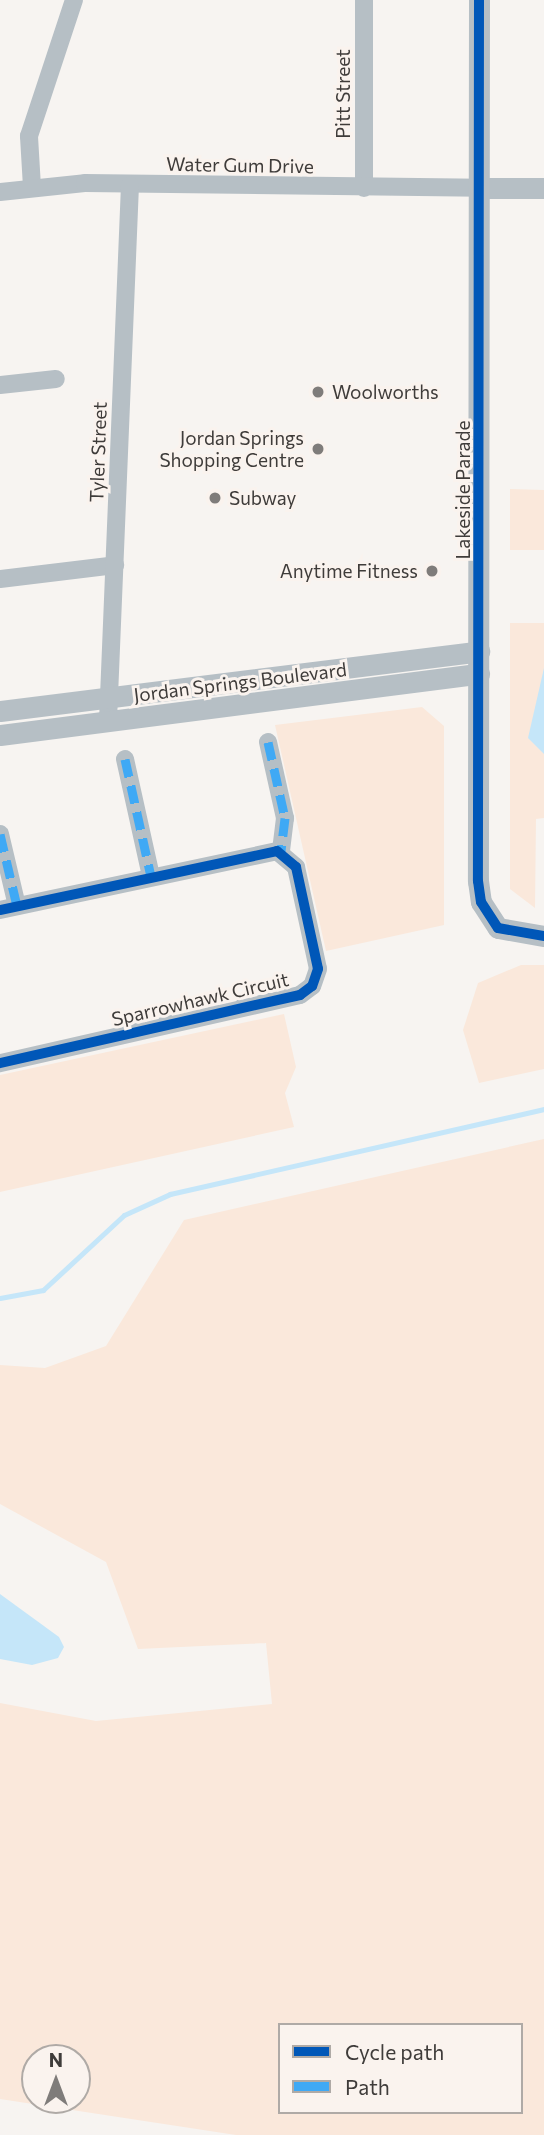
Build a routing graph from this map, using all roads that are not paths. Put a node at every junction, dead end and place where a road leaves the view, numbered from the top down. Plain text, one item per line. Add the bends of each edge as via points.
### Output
1 (74, 0) edge
2 (364, 0) edge
3 (479, 0) edge
4 (130, 185) junction
5 (32, 187) junction
6 (364, 188) junction
7 (480, 188) junction
8 (544, 188) edge
9 (0, 192) edge
10 (56, 379) dead end
11 (0, 385) edge
12 (115, 565) junction
13 (0, 579) edge
14 (479, 651) junction
15 (479, 674) junction
16 (109, 699) junction
17 (0, 711) edge
18 (108, 721) junction
19 (0, 735) edge
20 (268, 742) dead end
21 (125, 760) dead end
22 (0, 834) edge
23 (281, 853) junction
24 (151, 876) junction
25 (8, 908) edge
26 (544, 936) edge
27 (0, 1063) edge

1 - 5 street via 29,136
2 - 6 street, Pitt Street
3 - 7 street, Lakeside Parade
4 - 5 street, Water Gum Drive
4 - 6 street, Water Gum Drive
4 - 12 street, Tyler Street
5 - 9 street, Water Gum Drive
6 - 7 street, Water Gum Drive
7 - 8 street
7 - 14 street, Lakeside Parade
10 - 11 street
12 - 13 street
12 - 16 street, Tyler Street
14 - 15 street, Lakeside Parade
14 - 16 street, Jordan Springs Boulevard
15 - 18 street, Jordan Springs Boulevard
15 - 26 street, Lakeside Parade via 481,902 498,928
16 - 17 street, Jordan Springs Boulevard
16 - 18 street, Tyler Street
18 - 19 street, Jordan Springs Boulevard
20 - 23 street via 285,818
21 - 24 street
22 - 25 street
23 - 24 street via 264,850
23 - 27 street, Sparrowhawk Circuit via 296,867 318,962 308,990
24 - 25 street

